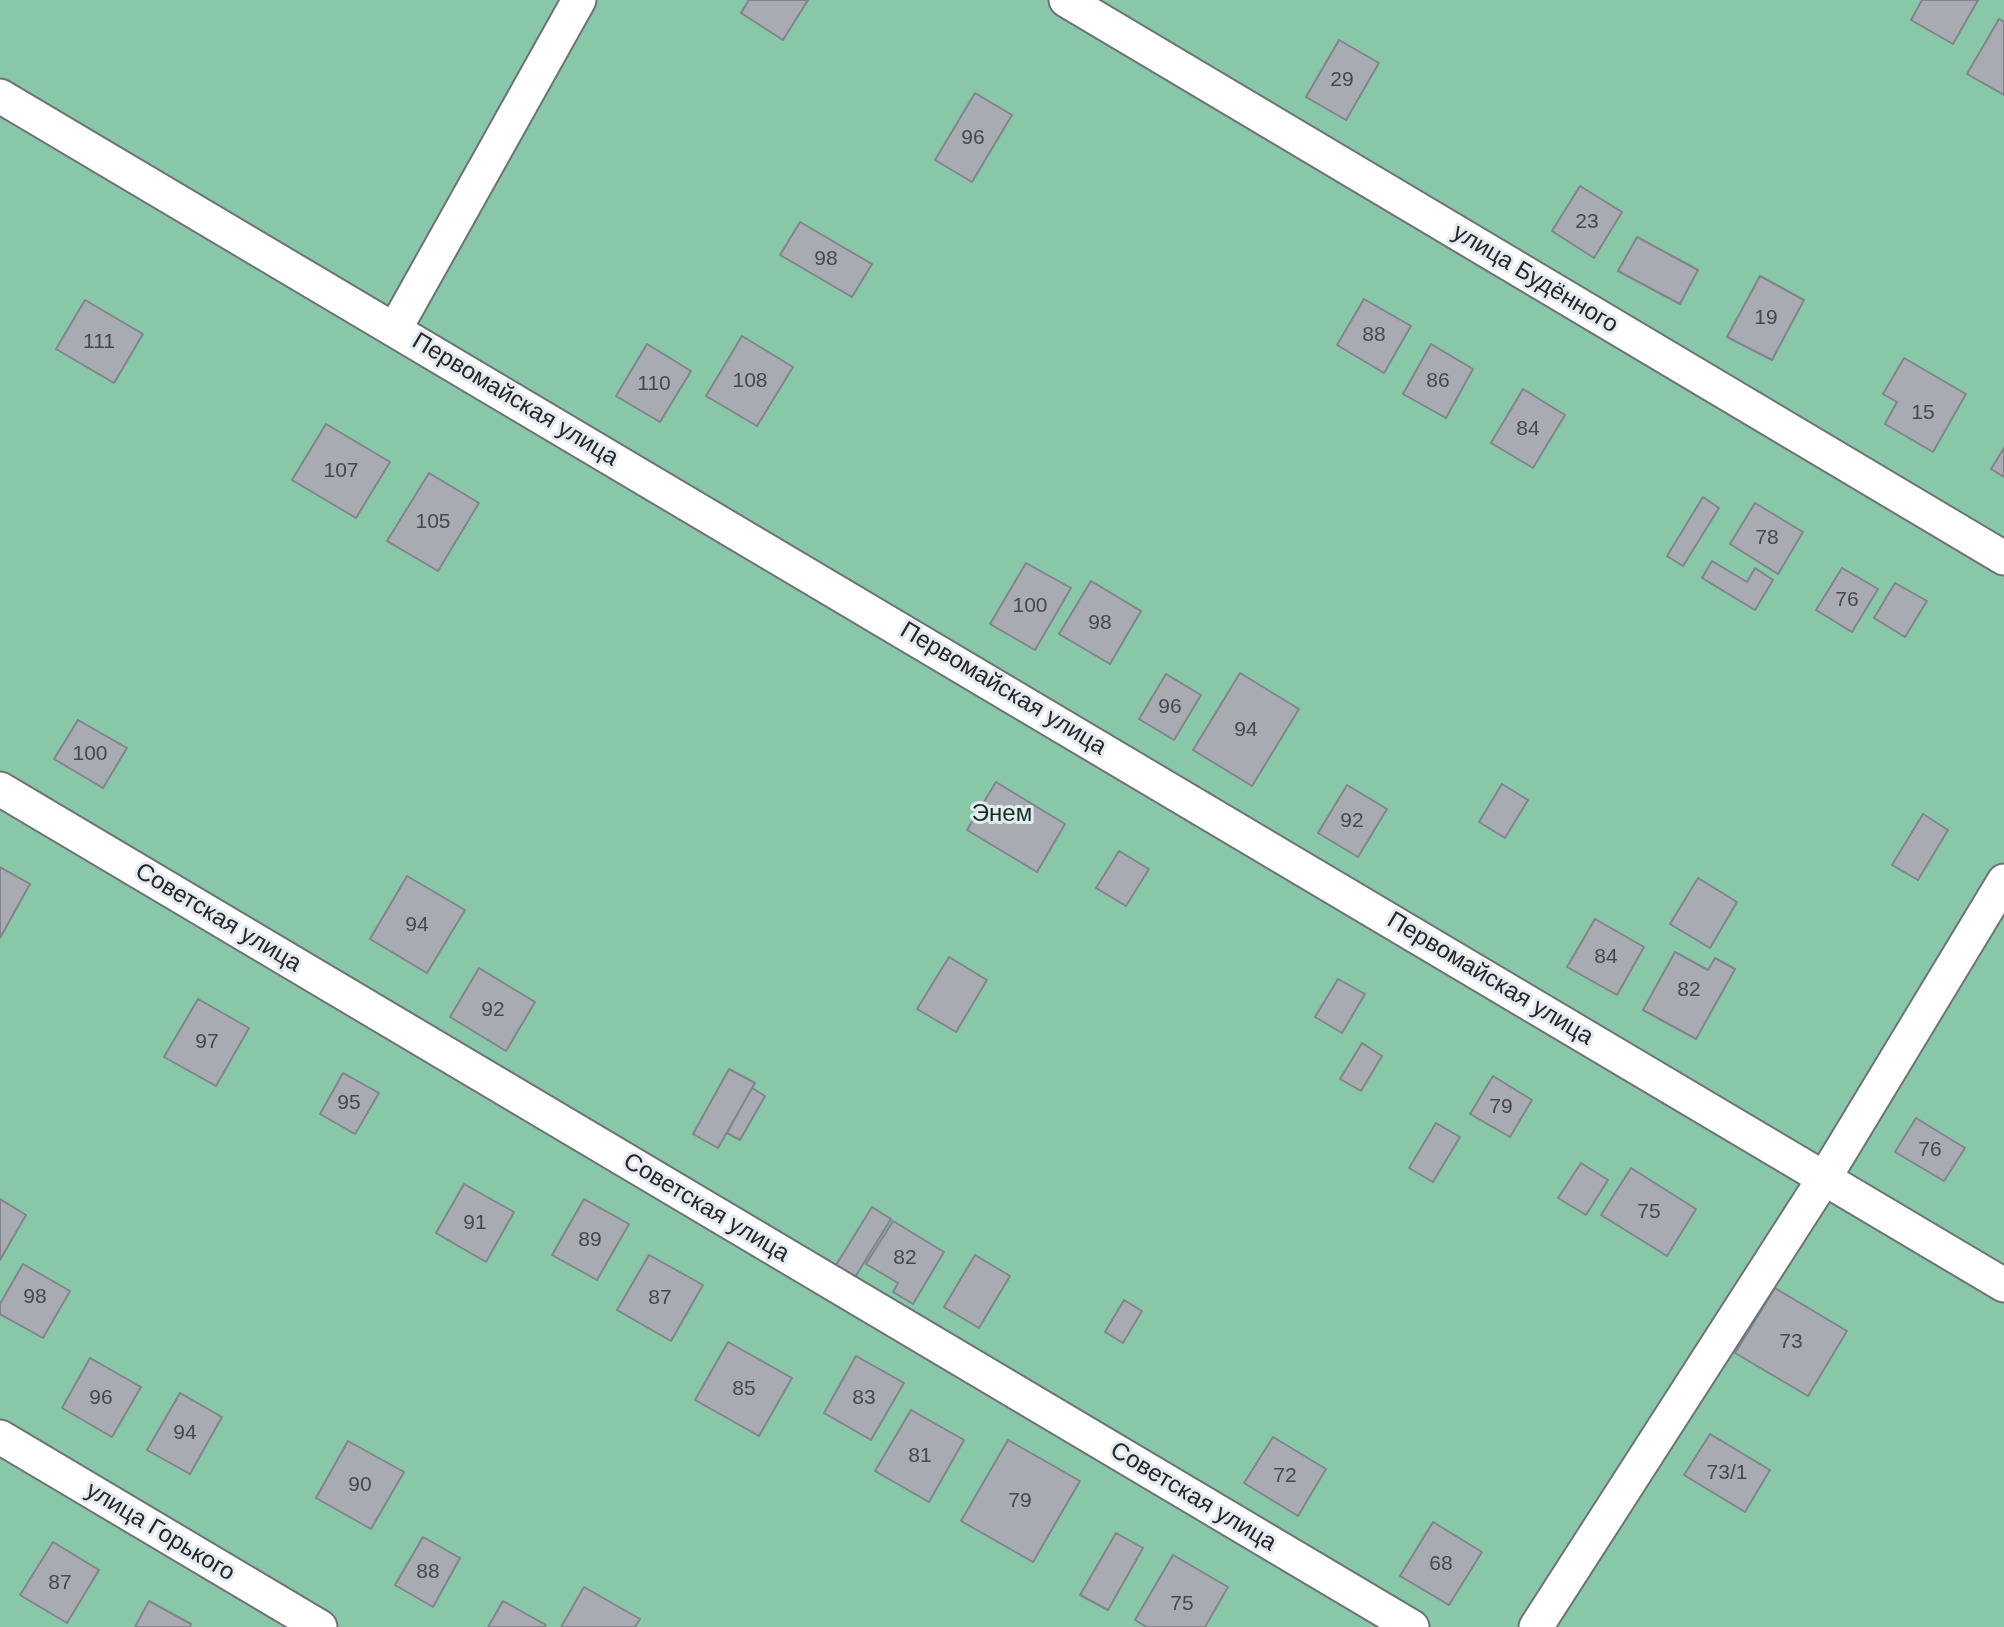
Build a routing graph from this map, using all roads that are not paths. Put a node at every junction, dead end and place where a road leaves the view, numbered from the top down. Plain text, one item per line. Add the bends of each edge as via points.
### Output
1 (579, 0) edge
2 (1066, 0) edge
3 (0, 96) edge
4 (394, 329) junction
5 (2004, 558) edge
6 (0, 789) edge
7 (2004, 881) edge
8 (1825, 1177) junction
9 (2004, 1285) edge
10 (0, 1437) edge
11 (320, 1627) edge
12 (1412, 1627) edge
13 (1536, 1627) edge

1 - 4 street
2 - 5 street, улица Будённого
3 - 4 street, Первомайская улица
4 - 8 street, Первомайская улица
6 - 12 street, Советская улица
7 - 8 street
8 - 9 street, Первомайская улица
8 - 13 street
10 - 11 street, улица Горького

